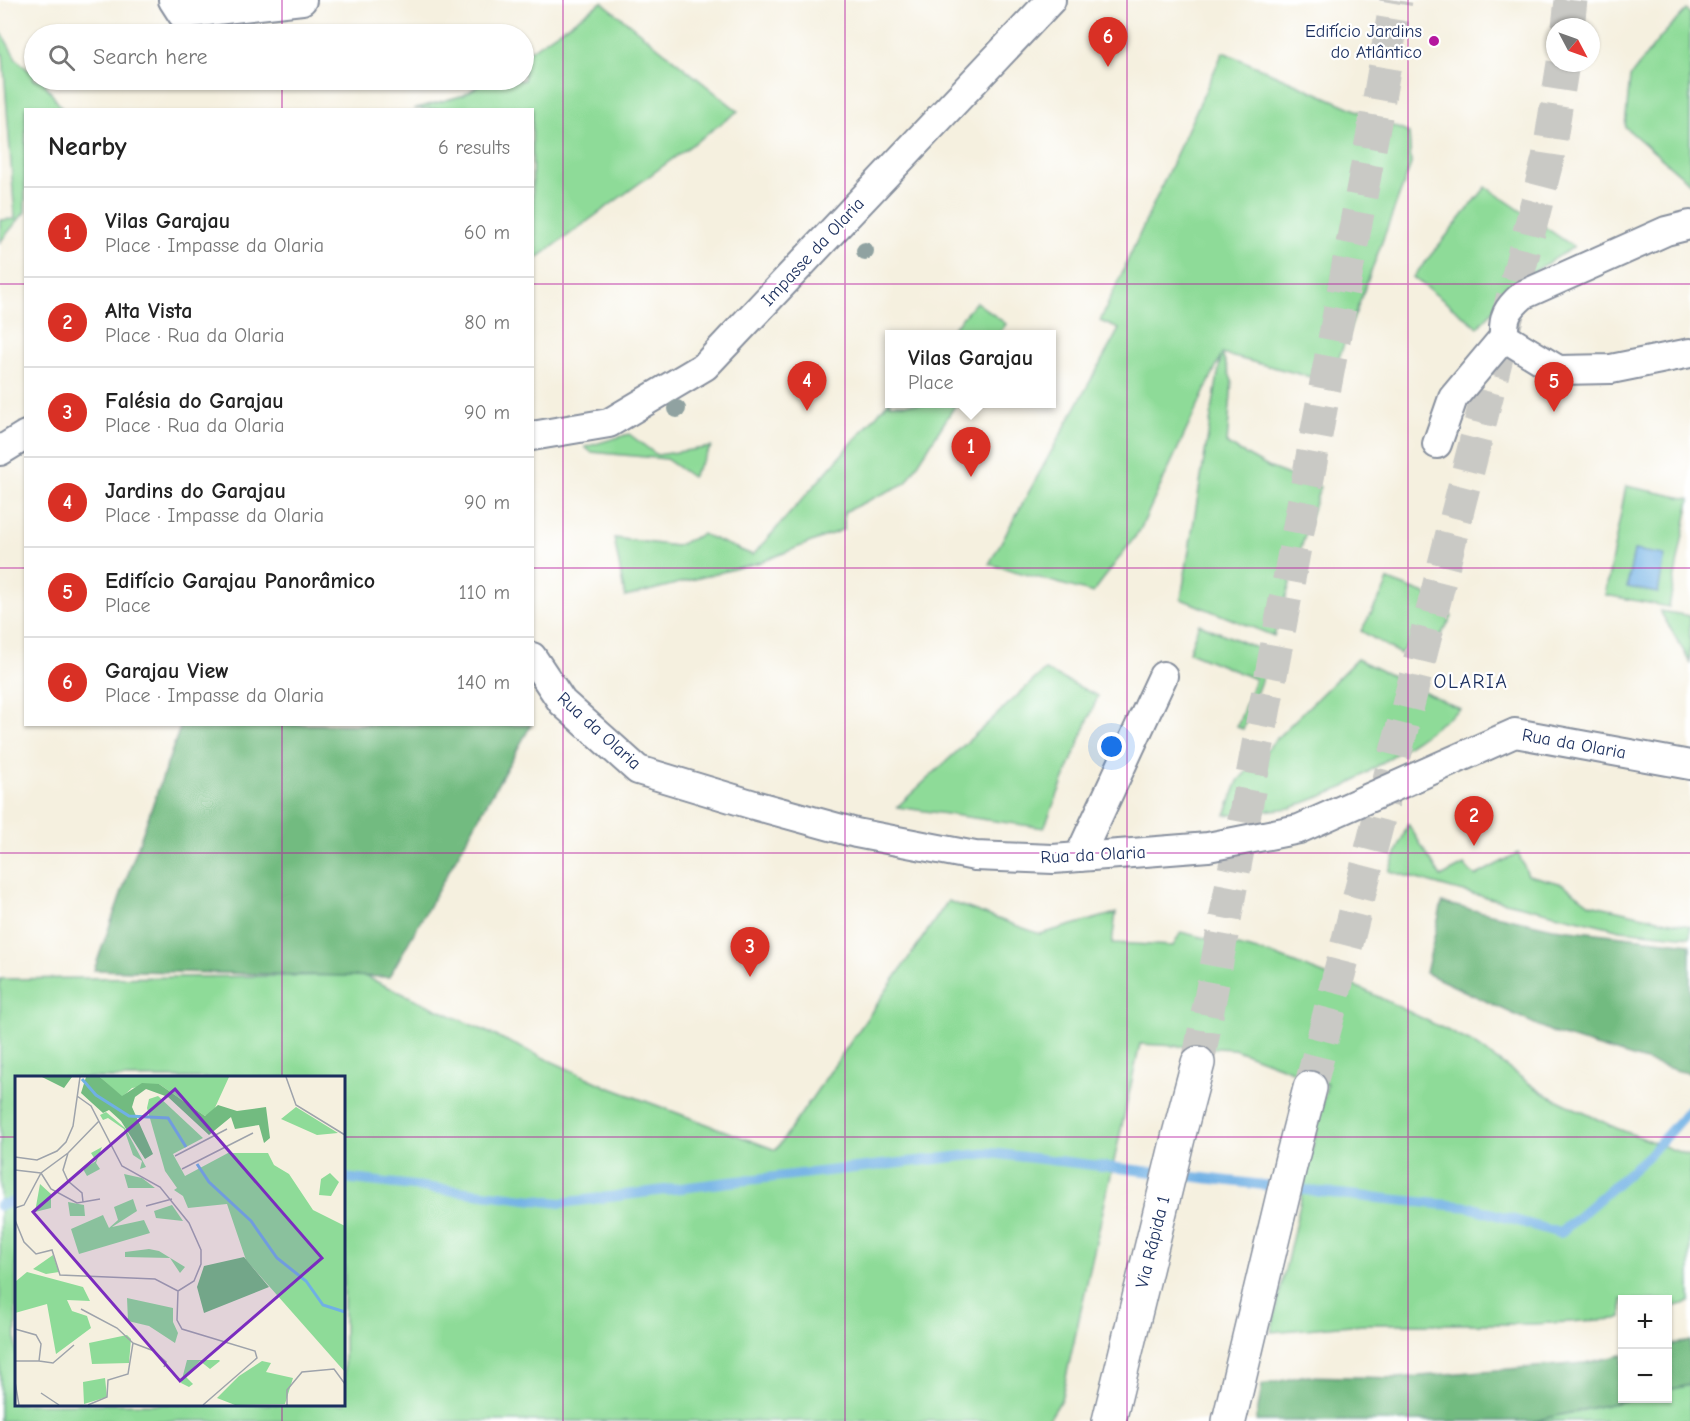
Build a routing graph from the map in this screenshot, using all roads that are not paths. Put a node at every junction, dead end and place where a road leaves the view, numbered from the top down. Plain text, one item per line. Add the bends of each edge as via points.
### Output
1 (173, 0) edge
2 (302, 0) edge
3 (1051, 0) edge
4 (1690, 225) edge
5 (1504, 337) junction
6 (1690, 353) edge
7 (24, 436) edge
8 (534, 436) edge
9 (1437, 444) dead end
10 (0, 451) edge
11 (534, 660) edge
12 (1163, 676) dead end
13 (1690, 765) edge
14 (1079, 857) junction
15 (1198, 1063) tunnel mouth
16 (1310, 1088) tunnel mouth
17 (1109, 1421) edge
18 (1229, 1421) edge

1 - 2 street via 182,14
3 - 8 street, Impasse da Olaria via 705,366 609,423
4 - 5 street via 1666,231 1523,295 1506,313
5 - 6 street via 1558,370 1611,369
5 - 9 street via 1453,398
7 - 10 street
11 - 14 street, Rua da Olaria via 562,702 638,770 856,832 975,856
12 - 14 street
13 - 14 street, Rua da Olaria via 1515,733 1299,829 1208,847
15 - 17 highway, Via Rápida 1
16 - 18 highway

